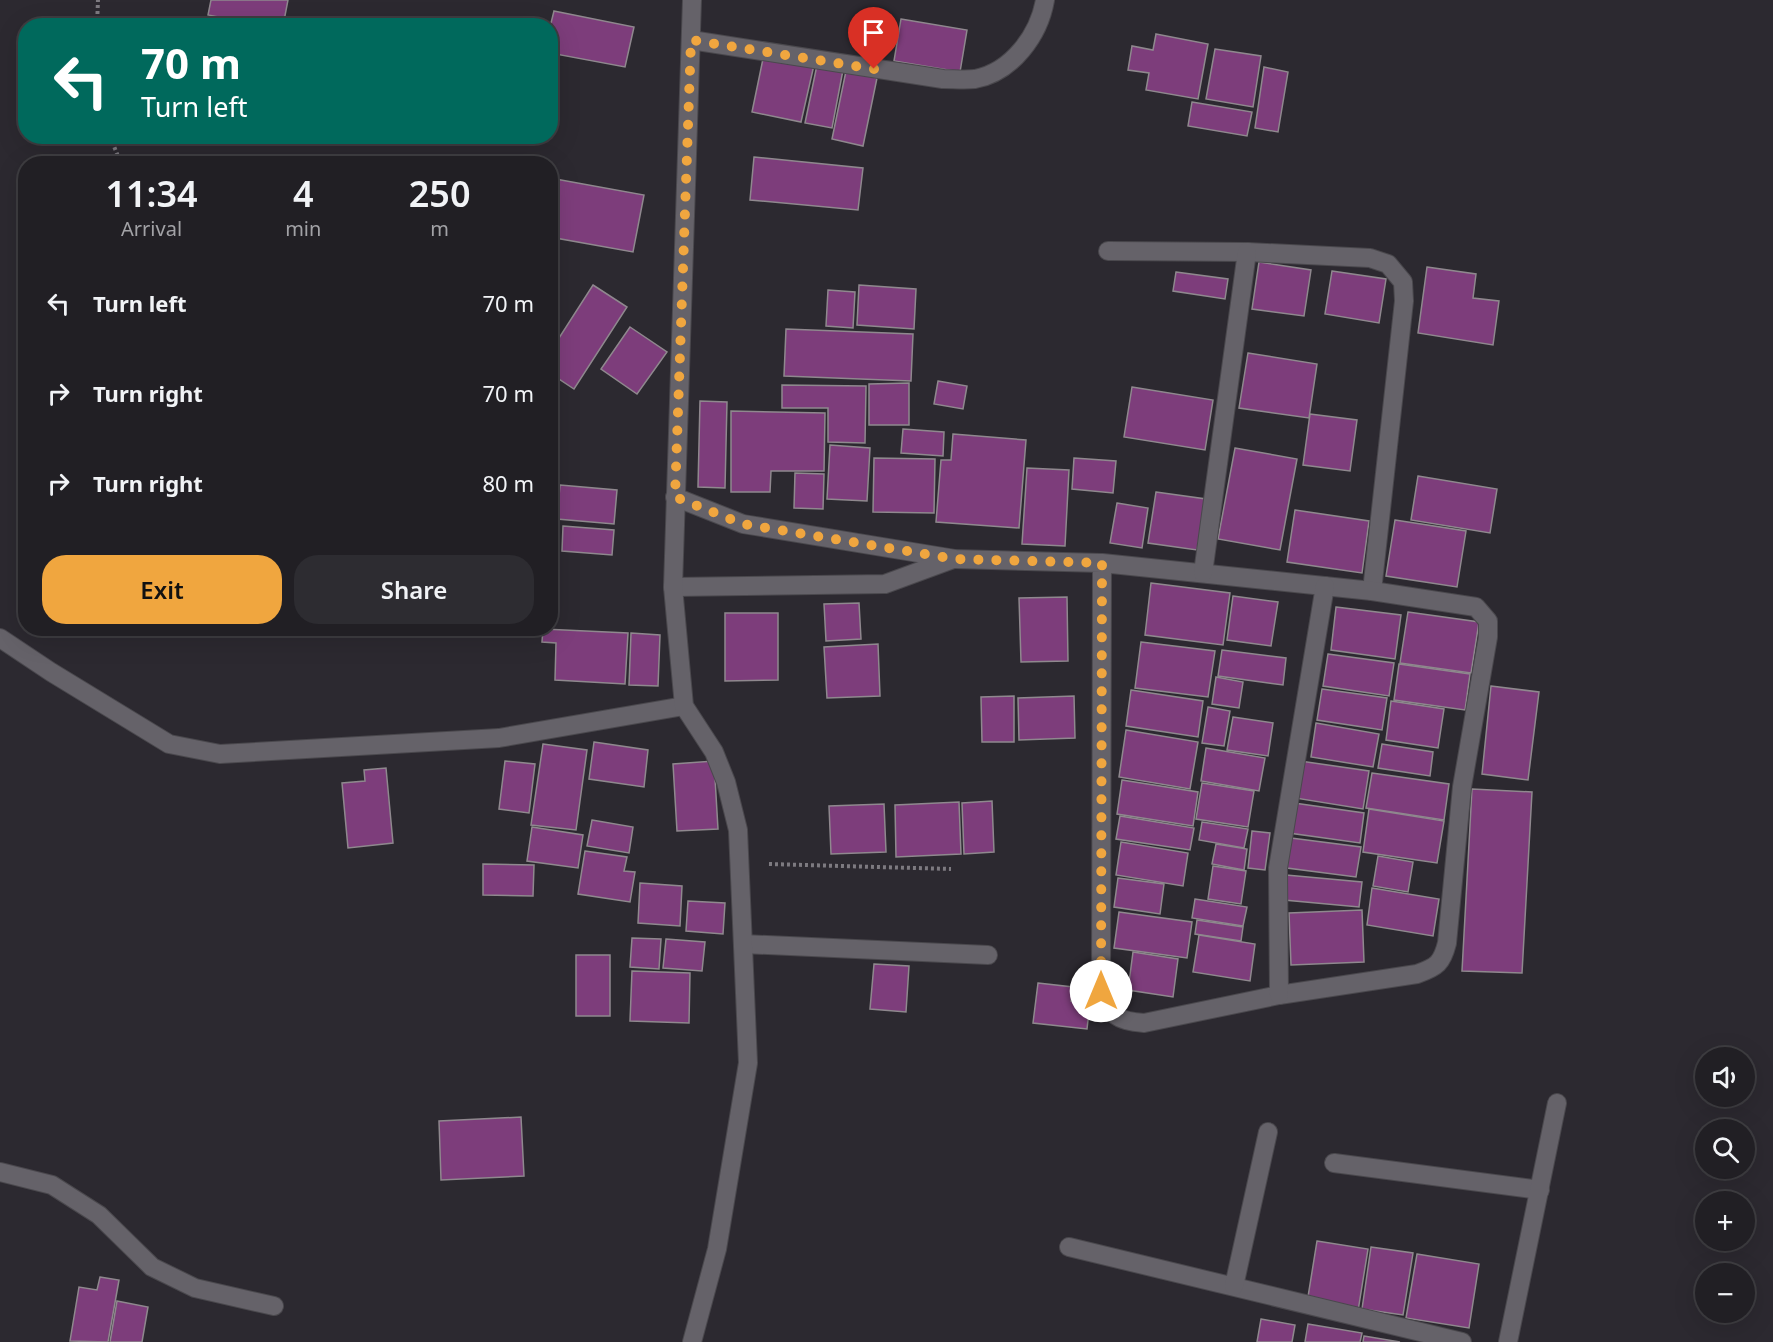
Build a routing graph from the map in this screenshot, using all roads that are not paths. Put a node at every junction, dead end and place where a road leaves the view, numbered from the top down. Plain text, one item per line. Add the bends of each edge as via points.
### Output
1 (692, 0) edge
2 (1045, 0) edge
3 (691, 40) junction
4 (1108, 250) dead end
5 (1247, 252) junction
6 (675, 497) junction
7 (955, 559) junction
8 (1102, 563) junction
9 (1203, 573) junction
10 (1325, 586) junction
11 (673, 587) junction
12 (1372, 591) junction
13 (0, 638) edge
14 (684, 706) junction
15 (743, 944) junction
16 (988, 955) dead end
17 (1280, 995) junction
18 (1557, 1103) dead end
19 (1268, 1132) dead end
20 (1334, 1163) dead end
21 (0, 1172) edge
22 (1540, 1190) junction
23 (1070, 1247) dead end
24 (1234, 1286) junction
25 (274, 1306) dead end
26 (692, 1342) edge
27 (1462, 1342) edge
28 (1509, 1342) edge

1 - 3 street
2 - 3 street via 1030,40 1005,66 976,79 943,79
3 - 6 street
4 - 5 street
5 - 9 street
5 - 12 street via 1370,258 1388,264 1403,282
6 - 7 street via 743,524
6 - 11 street
7 - 8 street
7 - 11 street via 885,584
8 - 9 street
8 - 17 street via 1104,1000 1122,1021 1144,1023
9 - 10 street
10 - 12 street
10 - 17 street via 1278,868
11 - 14 street
12 - 17 street via 1476,607 1488,621 1462,788 1448,943 1443,959 1432,969 1417,974
13 - 14 street via 169,744 220,754 499,738
14 - 15 street via 714,752 738,830
15 - 16 street
15 - 26 street via 748,1063 717,1250
18 - 22 street
19 - 24 street
20 - 22 street
21 - 25 street via 52,1185 99,1215 160,1271 195,1288
22 - 28 street
23 - 24 street
24 - 27 street

